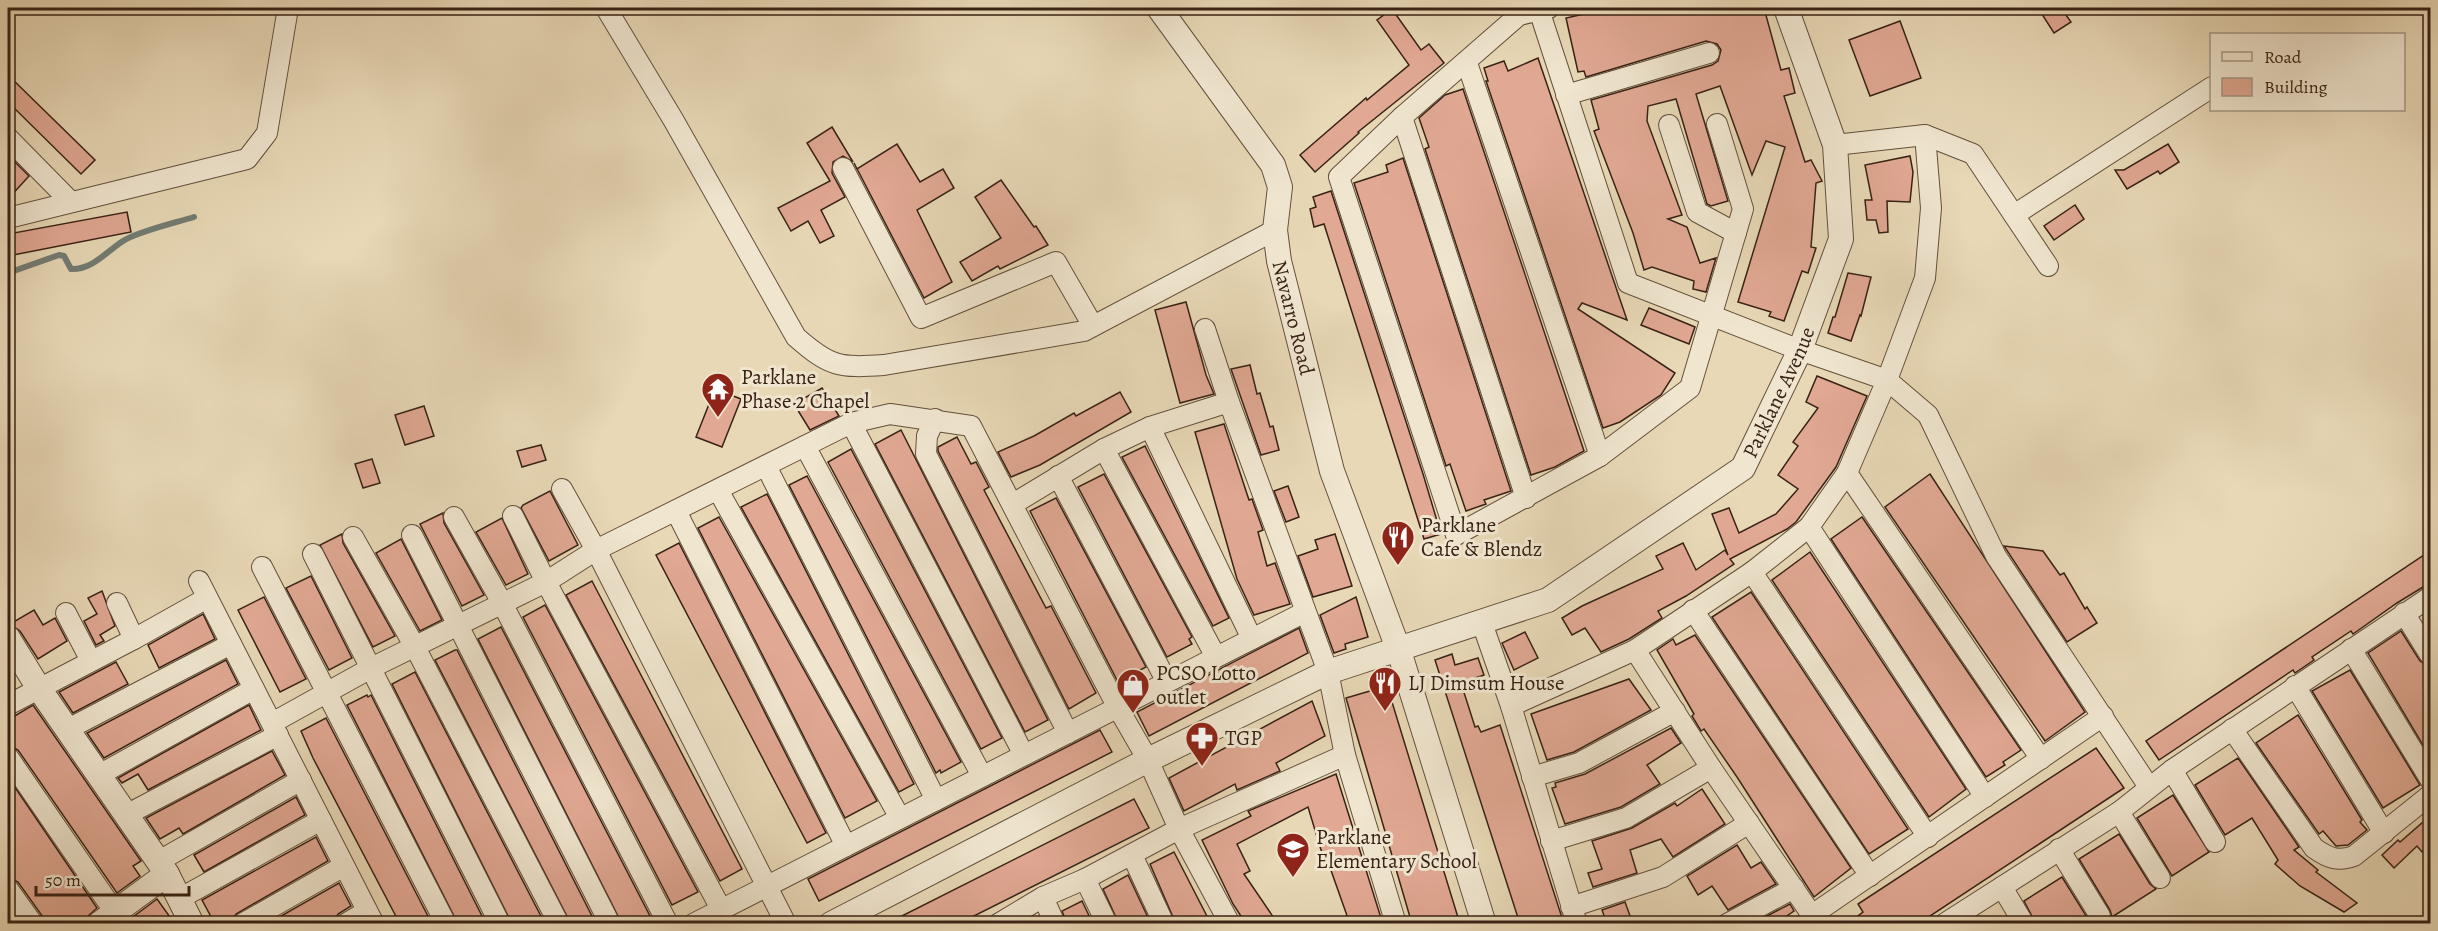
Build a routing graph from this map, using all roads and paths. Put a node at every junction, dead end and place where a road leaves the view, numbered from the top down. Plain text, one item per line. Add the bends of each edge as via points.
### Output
1 (288, 8) edge
2 (606, 8) edge
3 (1159, 8) edge
4 (1786, 8) edge
5 (1544, 9) edge
6 (1709, 53) dead end
7 (1467, 63) junction
8 (2210, 88) edge
9 (1566, 95) junction
10 (1402, 117) junction
11 (1717, 124) dead end
12 (1669, 125) dead end
13 (1924, 135) junction
14 (8, 138) edge
15 (1834, 145) junction
16 (843, 168) dead end
17 (71, 202) junction
18 (2014, 215) junction
19 (8, 218) edge
20 (1275, 230) junction
21 (1736, 233) junction
22 (2048, 266) dead end
23 (1712, 316) junction
24 (1093, 326) junction
25 (1205, 329) dead end
26 (1800, 350) junction
27 (1887, 380) junction
28 (1229, 402) junction
29 (935, 419) junction
30 (851, 423) junction
31 (1150, 427) junction
32 (805, 446) junction
33 (1104, 449) junction
34 (1600, 456) junction
35 (766, 466) junction
36 (1847, 473) junction
37 (1058, 476) junction
38 (562, 489) dead end
39 (718, 490) junction
40 (1526, 498) junction
41 (1012, 504) junction
42 (676, 511) junction
43 (454, 516) dead end
44 (513, 516) dead end
45 (1809, 527) junction
46 (412, 535) dead end
47 (353, 537) dead end
48 (596, 550) junction
49 (313, 554) dead end
50 (262, 567) dead end
51 (1752, 572) junction
52 (546, 582) junction
53 (2430, 597) edge
54 (117, 603) dead end
55 (502, 603) junction
56 (1693, 610) junction
57 (66, 612) dead end
58 (1305, 612) junction
59 (2404, 613) junction
60 (1482, 623) junction
61 (458, 626) junction
62 (8, 638) edge
63 (134, 639) junction
64 (1252, 639) junction
65 (231, 644) junction
66 (415, 647) junction
67 (2351, 649) junction
68 (1635, 650) junction
69 (1399, 651) junction
70 (2430, 655) edge
71 (1216, 657) junction
72 (91, 661) junction
73 (371, 668) junction
74 (1328, 672) junction
75 (1167, 682) junction
76 (2295, 686) junction
77 (38, 687) junction
78 (254, 689) junction
79 (327, 694) junction
80 (8, 705) edge
81 (1511, 706) junction
82 (1118, 708) junction
83 (1675, 711) junction
84 (2103, 716) junction
85 (68, 729) junction
86 (275, 729) junction
87 (2232, 729) junction
88 (1068, 733) junction
89 (1024, 755) junction
90 (1345, 755) junction
91 (8, 757) edge
92 (2041, 759) junction
93 (1148, 760) junction
94 (1711, 768) junction
95 (2172, 770) junction
96 (99, 775) junction
97 (982, 776) junction
98 (1532, 777) junction
99 (2430, 779) edge
100 (301, 780) junction
101 (2149, 787) junction
102 (2430, 795) edge
103 (1985, 797) junction
104 (936, 800) junction
105 (2119, 812) junction
106 (126, 815) junction
107 (900, 818) junction
108 (321, 820) junction
109 (1749, 824) junction
110 (1179, 829) junction
111 (2384, 833) junction
112 (1928, 837) junction
113 (1551, 841) junction
114 (2215, 842) dead end
115 (846, 846) junction
116 (2059, 849) junction
117 (1132, 855) junction
118 (344, 866) junction
119 (163, 867) junction
120 (1870, 876) junction
121 (2160, 878) dead end
122 (1084, 879) junction
123 (766, 886) junction
124 (2002, 887) junction
125 (1794, 888) junction
126 (8, 889) edge
127 (1043, 897) junction
128 (179, 899) junction
129 (720, 909) junction
130 (1574, 915) edge
131 (2100, 916) dead end
132 (370, 917) edge
133 (112, 919) edge
134 (1815, 920) edge
135 (33, 924) edge
136 (192, 924) edge
137 (242, 924) edge
138 (345, 924) edge
139 (446, 924) edge
140 (500, 924) edge
141 (559, 924) edge
142 (610, 924) edge
143 (668, 924) edge
144 (693, 924) edge
145 (786, 924) edge
146 (831, 924) edge
147 (998, 924) edge
148 (1055, 924) edge
149 (1107, 924) edge
150 (1164, 924) edge
151 (1230, 924) edge
152 (1396, 924) edge
153 (1484, 924) edge
154 (1727, 924) edge
155 (1944, 924) edge
156 (2024, 924) edge

1 - 17 street via 267,133 247,159
2 - 24 street via 796,336 820,358 851,368 884,365 1084,331
3 - 20 street, Navarro Road via 1273,165 1280,187
4 - 15 street, Parklane Avenue
5 - 7 street via 1520,15
5 - 9 street
6 - 9 street
7 - 10 street
7 - 34 street
8 - 18 street
9 - 23 street via 1628,283
10 - 40 street
10 - 40 street via 1339,177 1456,536
11 - 21 street via 1743,209
12 - 21 street via 1697,212
13 - 15 street
13 - 18 street via 1973,154
13 - 27 street via 1931,208 1925,278
14 - 17 street
15 - 26 street, Parklane Avenue via 1841,239
16 - 24 street via 921,318 1056,262
17 - 19 street
18 - 22 street
20 - 24 street
20 - 69 street, Navarro Road via 1279,261 1332,471
21 - 23 street
23 - 26 street
23 - 34 street via 1690,388
25 - 28 street
26 - 27 street
26 - 60 street, Parklane Avenue via 1743,468 1548,600
27 - 36 street
27 - 84 street via 1928,416 1996,556
28 - 31 street
28 - 58 street
29 - 30 street via 890,414
29 - 41 street via 971,426
29 - 88 street via 927,436 926,454
30 - 32 street
30 - 89 street
31 - 33 street
31 - 64 street
32 - 35 street
32 - 97 street
33 - 37 street
33 - 71 street
34 - 40 street
35 - 39 street
35 - 104 street
36 - 45 street
36 - 92 street
37 - 41 street
37 - 75 street
38 - 48 street
39 - 42 street
39 - 107 street
41 - 82 street
42 - 48 street
42 - 115 street
43 - 55 street
44 - 52 street
45 - 51 street
45 - 103 street
46 - 61 street
47 - 66 street
48 - 52 street
48 - 123 street
49 - 73 street
50 - 79 street
51 - 56 street
51 - 112 street
52 - 55 street
52 - 129 street
53 - 59 street
54 - 63 street
55 - 61 street
55 - 143 street
56 - 68 street
56 - 120 street
57 - 72 street
58 - 64 street
58 - 74 street
59 - 67 street
59 - 70 street
60 - 69 street, Parklane Avenue
60 - 81 street
61 - 66 street
61 - 142 street
62 - 77 street
63 - 65 street via 203,590
63 - 72 street
64 - 71 street
65 - 78 street
65 - 85 street
66 - 73 street
66 - 141 street
67 - 76 street
67 - 99 street
68 - 81 street
68 - 83 street
69 - 74 street, Parklane Avenue
69 - 153 street, Navarro Road
71 - 75 street
72 - 77 street
73 - 79 street
73 - 140 street
74 - 90 street
74 - 93 street, Parklane Avenue
75 - 82 street
76 - 87 street
76 - 111 street
77 - 80 street
77 - 85 street
78 - 86 street
78 - 96 street
79 - 86 street
79 - 139 street
81 - 98 street
82 - 88 street
82 - 93 street
83 - 94 street
83 - 98 street via 1579,763
84 - 92 street
84 - 101 street
85 - 96 street
86 - 100 street
86 - 106 street
87 - 95 street
87 - 111 street via 2314,848 2328,858 2343,860 2354,856
88 - 89 street
89 - 97 street
90 - 110 street
90 - 152 street
91 - 133 street
92 - 103 street
93 - 110 street
93 - 146 street, Parklane Avenue
94 - 109 street
94 - 113 street via 1626,818
95 - 101 street
95 - 114 street
96 - 106 street
97 - 104 street
98 - 113 street
100 - 108 street
100 - 119 street
101 - 105 street
102 - 111 street
103 - 112 street
104 - 107 street
105 - 116 street
105 - 121 street
106 - 119 street
107 - 115 street
108 - 118 street
108 - 128 street
109 - 125 street
109 - 130 street via 1663,877
110 - 117 street
110 - 151 street
112 - 120 street
113 - 130 street
115 - 123 street
116 - 124 street
116 - 131 street
117 - 122 street
117 - 150 street
118 - 132 street
118 - 137 street
119 - 128 street
119 - 133 street
120 - 134 street
122 - 127 street
122 - 149 street
123 - 129 street
123 - 145 street
124 - 155 street
124 - 156 street
125 - 134 street
125 - 154 street
126 - 135 street
127 - 147 street
127 - 148 street
128 - 136 street
129 - 144 street
132 - 138 street

